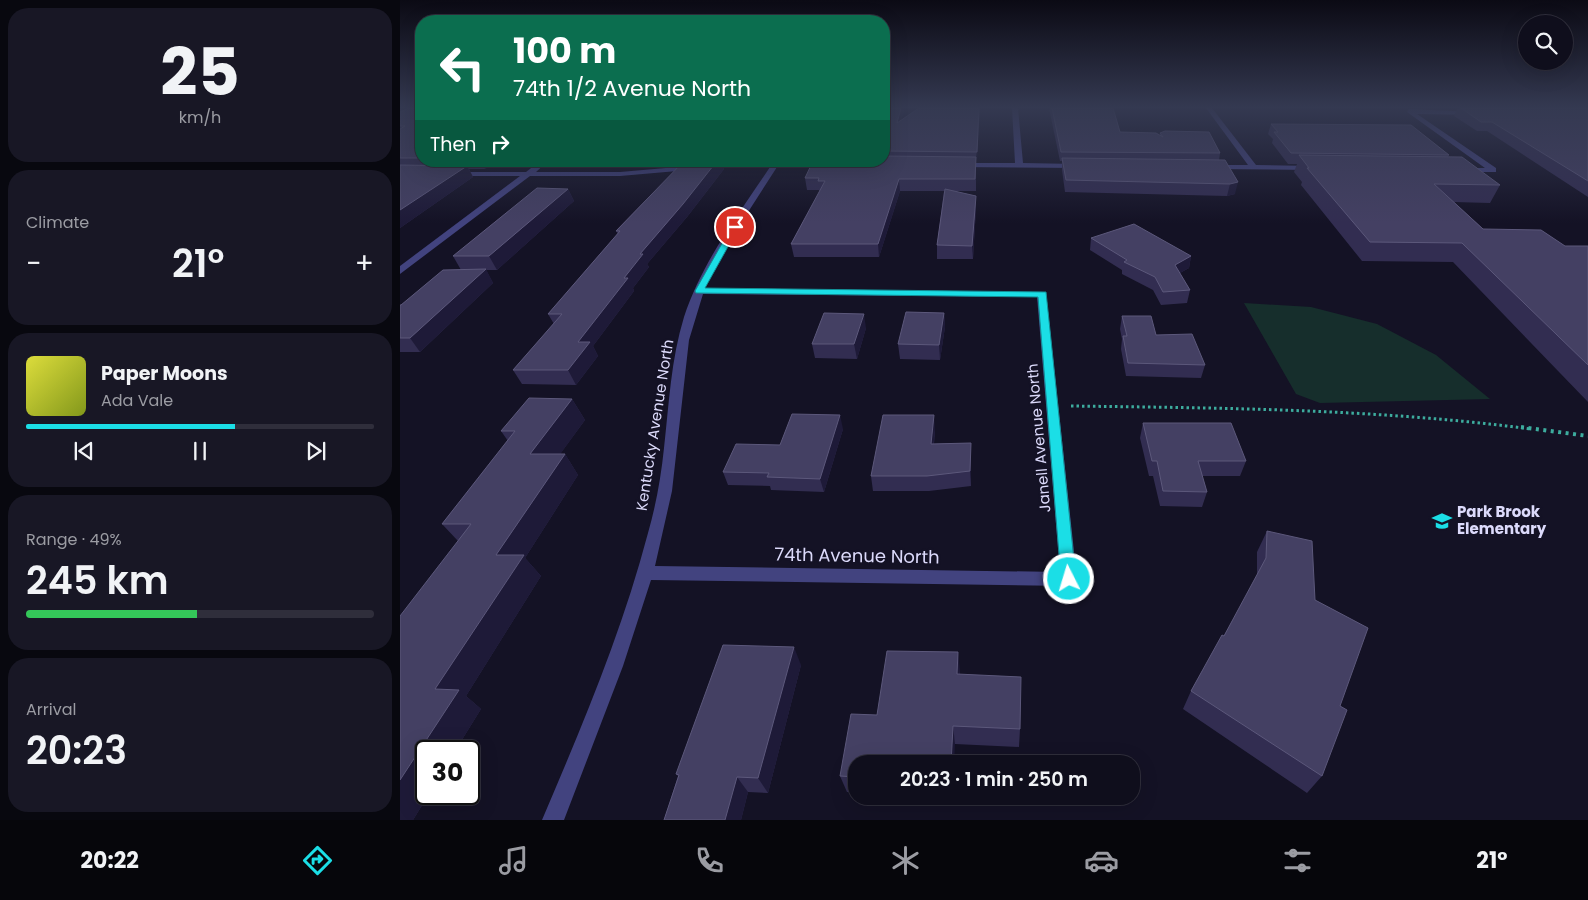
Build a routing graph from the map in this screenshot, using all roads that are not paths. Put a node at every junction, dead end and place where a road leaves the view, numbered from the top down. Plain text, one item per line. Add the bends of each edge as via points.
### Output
1 (1018, 146) edge
2 (1238, 146) edge
3 (1459, 146) edge
4 (951, 165) edge
5 (1019, 165) junction
6 (1088, 166) edge
7 (537, 167) edge
8 (693, 167) edge
9 (773, 167) edge
10 (1205, 167) edge
11 (1254, 168) junction
12 (1324, 168) edge
13 (1453, 170) edge
14 (449, 174) edge
15 (528, 174) junction
16 (400, 271) edge
17 (699, 291) junction
18 (645, 573) junction
19 (1069, 579) joint
20 (553, 820) edge

1 - 5 street
2 - 11 street
3 - 13 street via 1493,170
4 - 5 street
5 - 6 street
7 - 15 street
8 - 15 street via 620,174
9 - 17 street, Kentucky Avenue North
10 - 11 street
11 - 12 street
14 - 15 street
15 - 16 street
17 - 18 street, Kentucky Avenue North via 679,366 665,491
17 - 19 street, Janell Avenue North via 1042,294
18 - 19 street, 74th Avenue North
18 - 20 street, Kentucky Avenue North via 604,696

